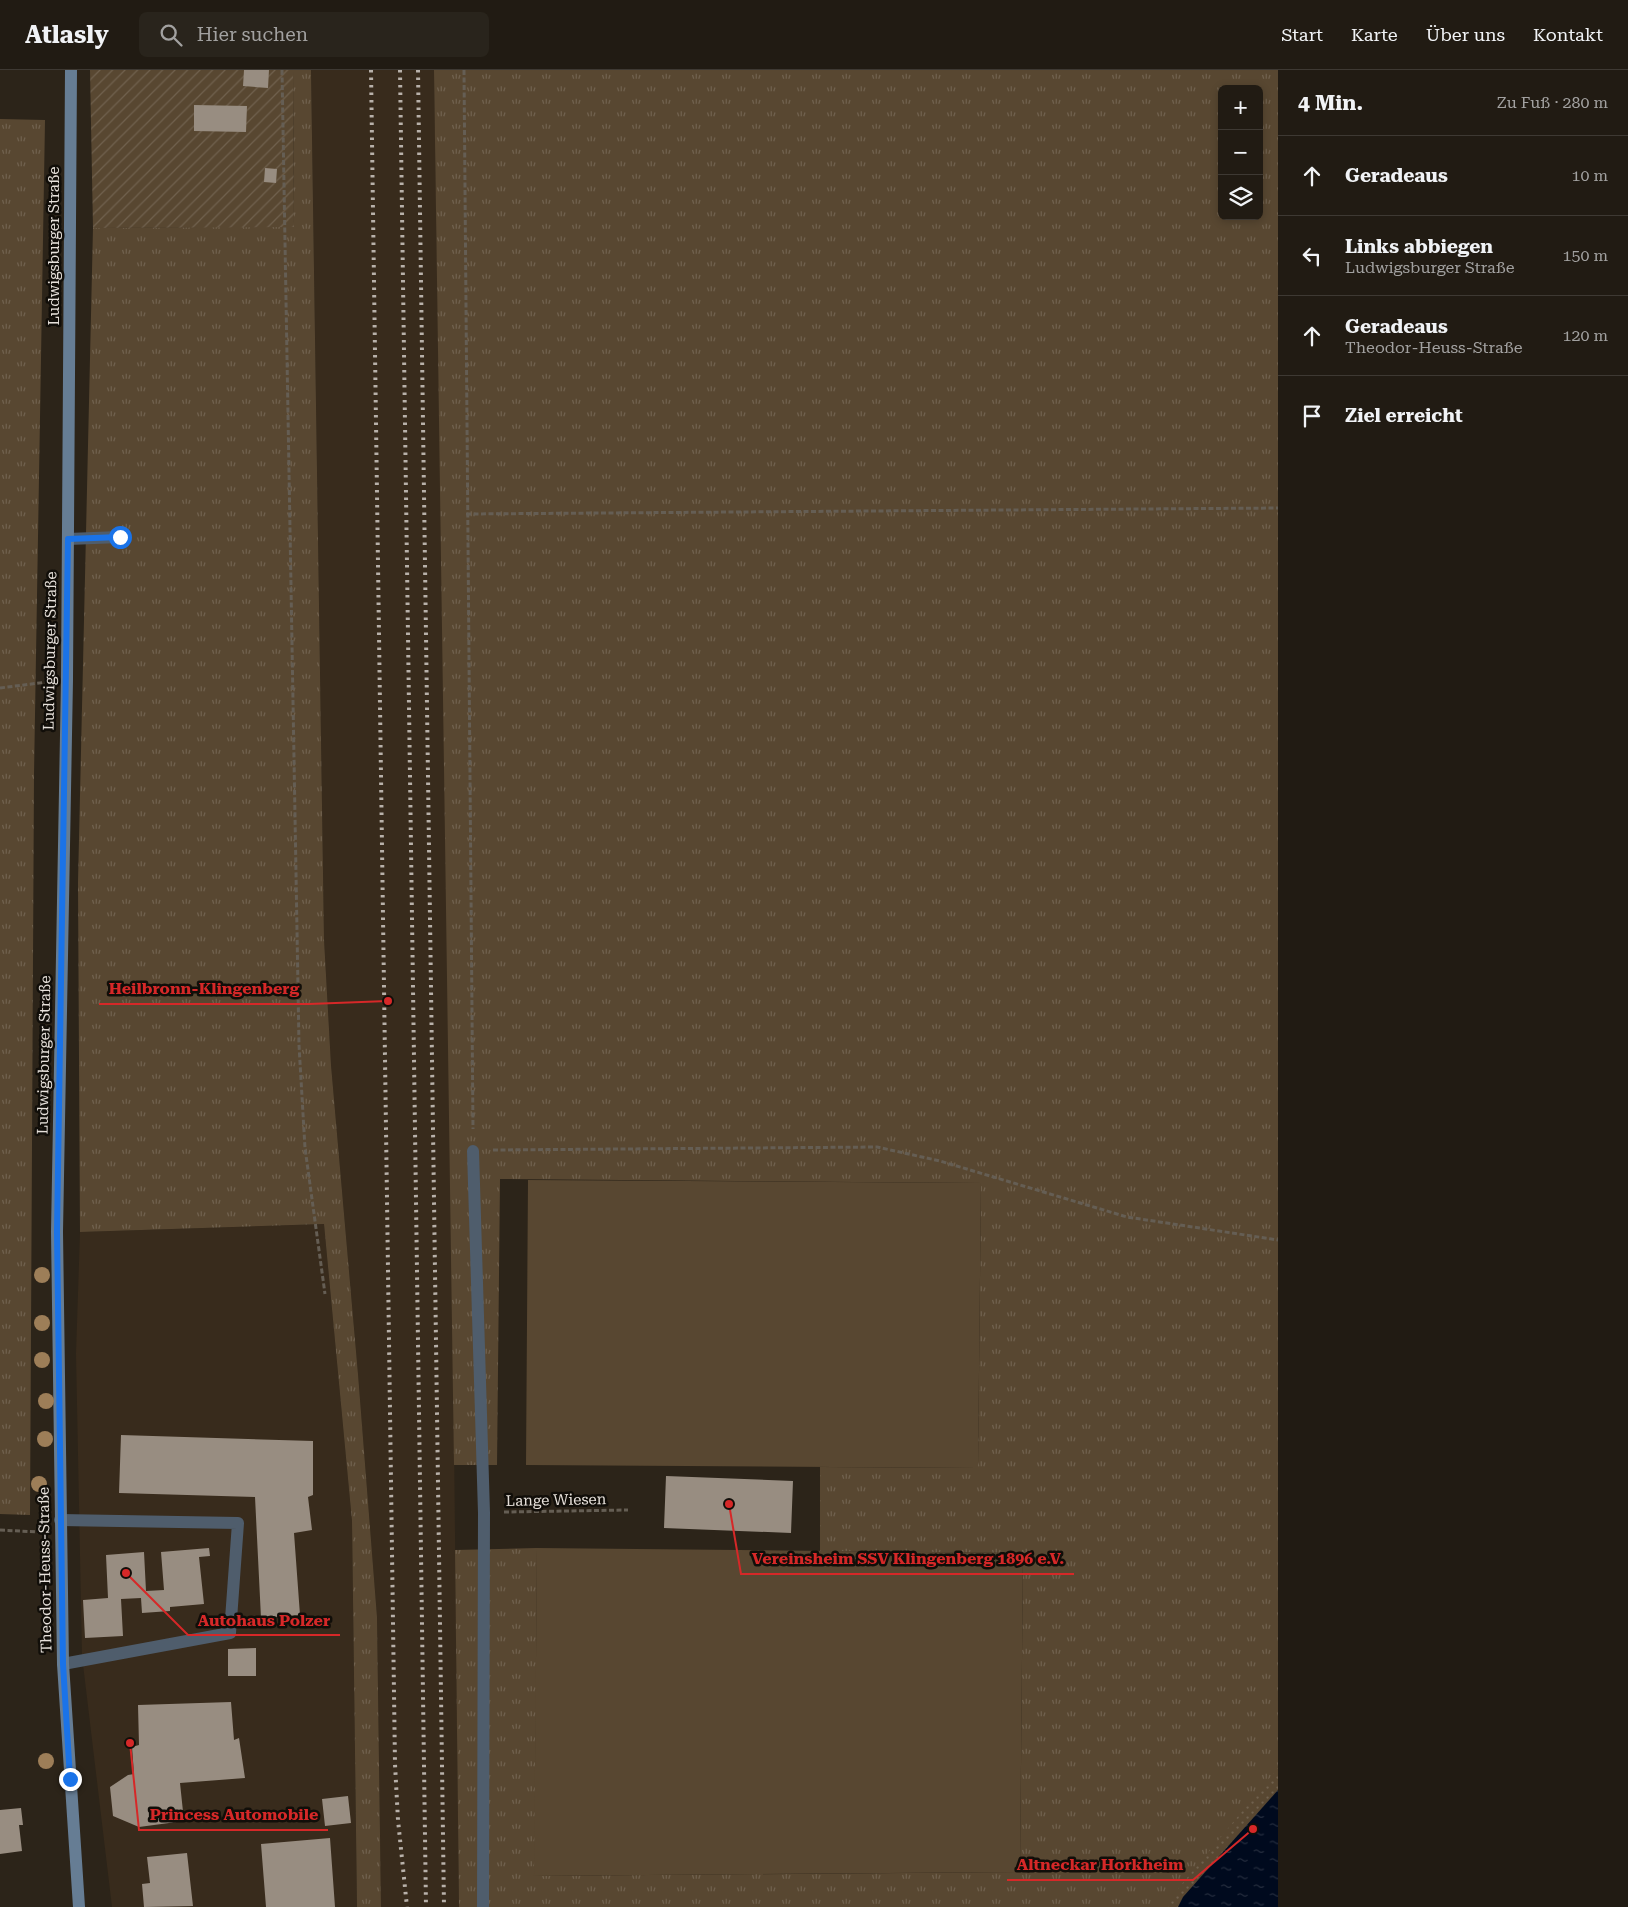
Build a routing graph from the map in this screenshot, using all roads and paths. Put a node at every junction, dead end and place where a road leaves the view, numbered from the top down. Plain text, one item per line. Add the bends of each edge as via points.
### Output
1 (71, 70) edge
2 (282, 70) edge
3 (464, 70) edge
4 (1278, 508) edge
5 (466, 514) junction
6 (120, 537) dead end
7 (68, 539) junction
8 (67, 680) junction
9 (0, 688) edge
10 (473, 1150) junction
11 (57, 1232) joint
12 (1278, 1240) edge
13 (325, 1294) dead end
14 (628, 1510) dead end
15 (484, 1512) junction
16 (60, 1520) junction
17 (0, 1530) edge
18 (61, 1533) junction
19 (63, 1664) junction
20 (79, 1907) edge
21 (483, 1907) edge

1 - 7 main road, Ludwigsburger Straße
2 - 13 path via 299,1045 305,1148
3 - 5 path
4 - 5 path
5 - 10 path
6 - 7 lane
7 - 8 main road, Ludwigsburger Straße
8 - 9 path
8 - 11 main road, Ludwigsburger Straße
10 - 12 path via 877,1147 940,1161 1127,1217
10 - 15 lane
11 - 16 main road, Theodor-Heuss-Straße
14 - 15 path, Lange Wiesen
15 - 21 lane
16 - 18 main road, Theodor-Heuss-Straße
16 - 19 lane via 238,1523 230,1634
17 - 18 path
18 - 19 main road, Theodor-Heuss-Straße
19 - 20 main road, Theodor-Heuss-Straße

